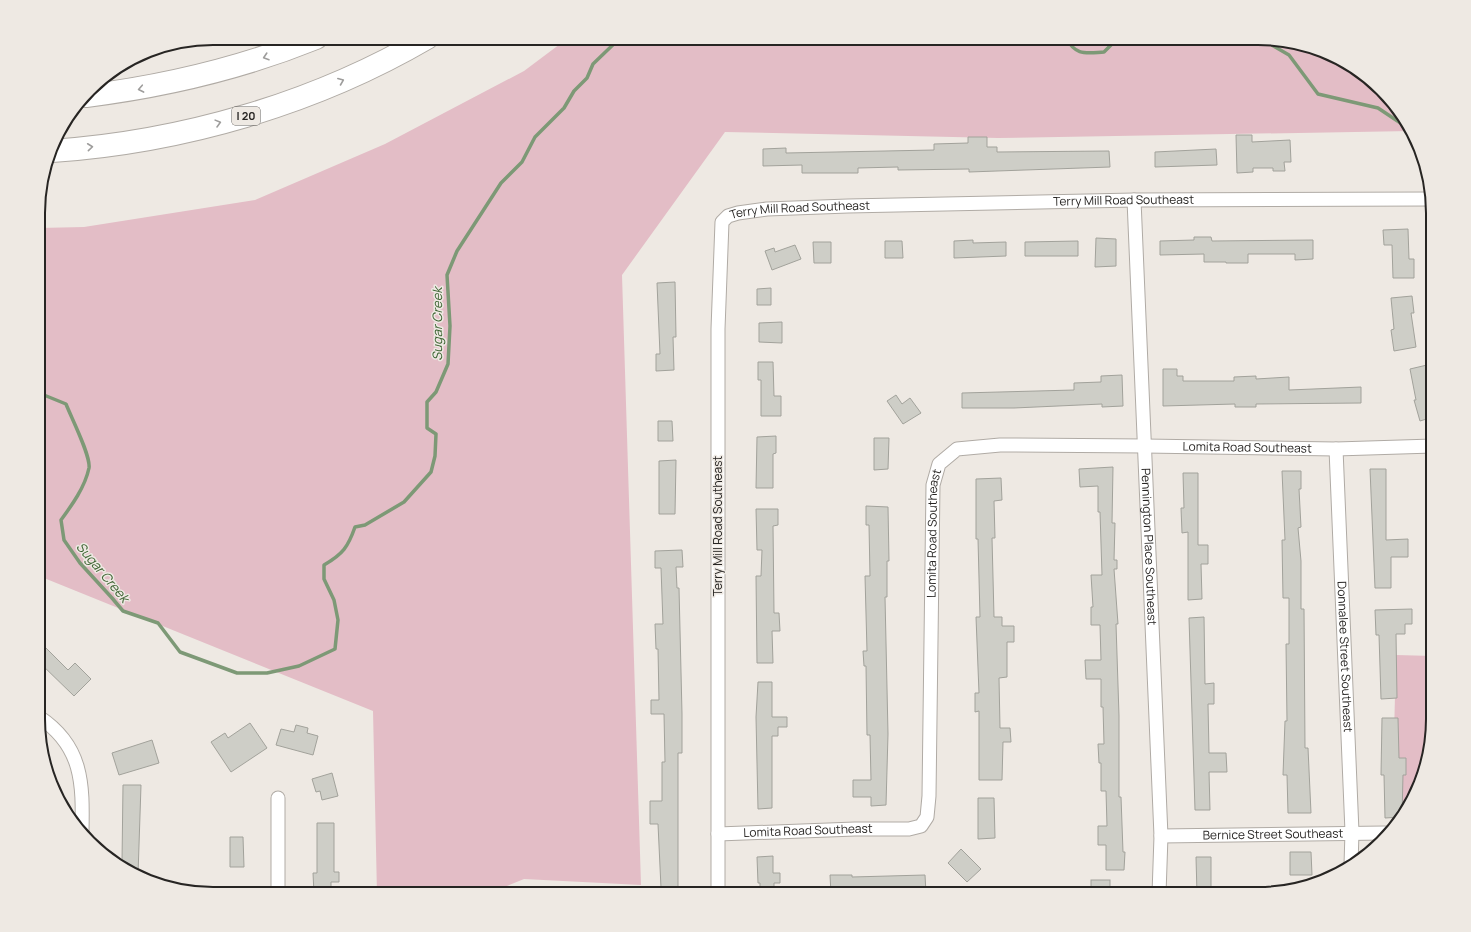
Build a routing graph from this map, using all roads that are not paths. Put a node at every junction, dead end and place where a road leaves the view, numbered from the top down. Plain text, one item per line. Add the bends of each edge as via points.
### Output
1 (296, 45) edge
2 (414, 45) edge
3 (93, 95) edge
4 (57, 150) edge
5 (1426, 199) edge
6 (1134, 200) junction
7 (1145, 446) junction
8 (1426, 446) edge
9 (1336, 449) junction
10 (45, 721) edge
11 (278, 798) dead end
12 (82, 824) edge
13 (1352, 832) junction
14 (1381, 833) edge
15 (718, 834) junction
16 (1161, 836) junction
17 (1351, 859) edge
18 (278, 887) edge
19 (718, 887) edge
20 (1159, 887) edge

1 -> 3 highway via 246,63 176,82
4 -> 2 highway, I 20 via 159,136 262,111 364,72
5 - 6 street, Terry Mill Road Southeast
6 - 7 street, Pennington Place Southeast
6 - 15 street, Terry Mill Road Southeast via 767,209 738,213 728,216 722,222 718,329
7 - 9 street, Lomita Road Southeast
7 - 15 street, Lomita Road Southeast via 964,448 957,449 939,464 933,485 930,796 927,817 921,826 909,829
7 - 16 street, Pennington Place Southeast
8 - 9 street, Lomita Road Southeast
9 - 13 street, Donnalee Street Southeast
10 - 12 street via 64,738 79,767
11 - 18 street
13 - 14 street, Bernice Street Southeast
13 - 16 street, Bernice Street Southeast
13 - 17 street, Donnalee Street Southeast
15 - 19 street, Terry Mill Road Southeast
16 - 20 street, Pennington Place Southeast

